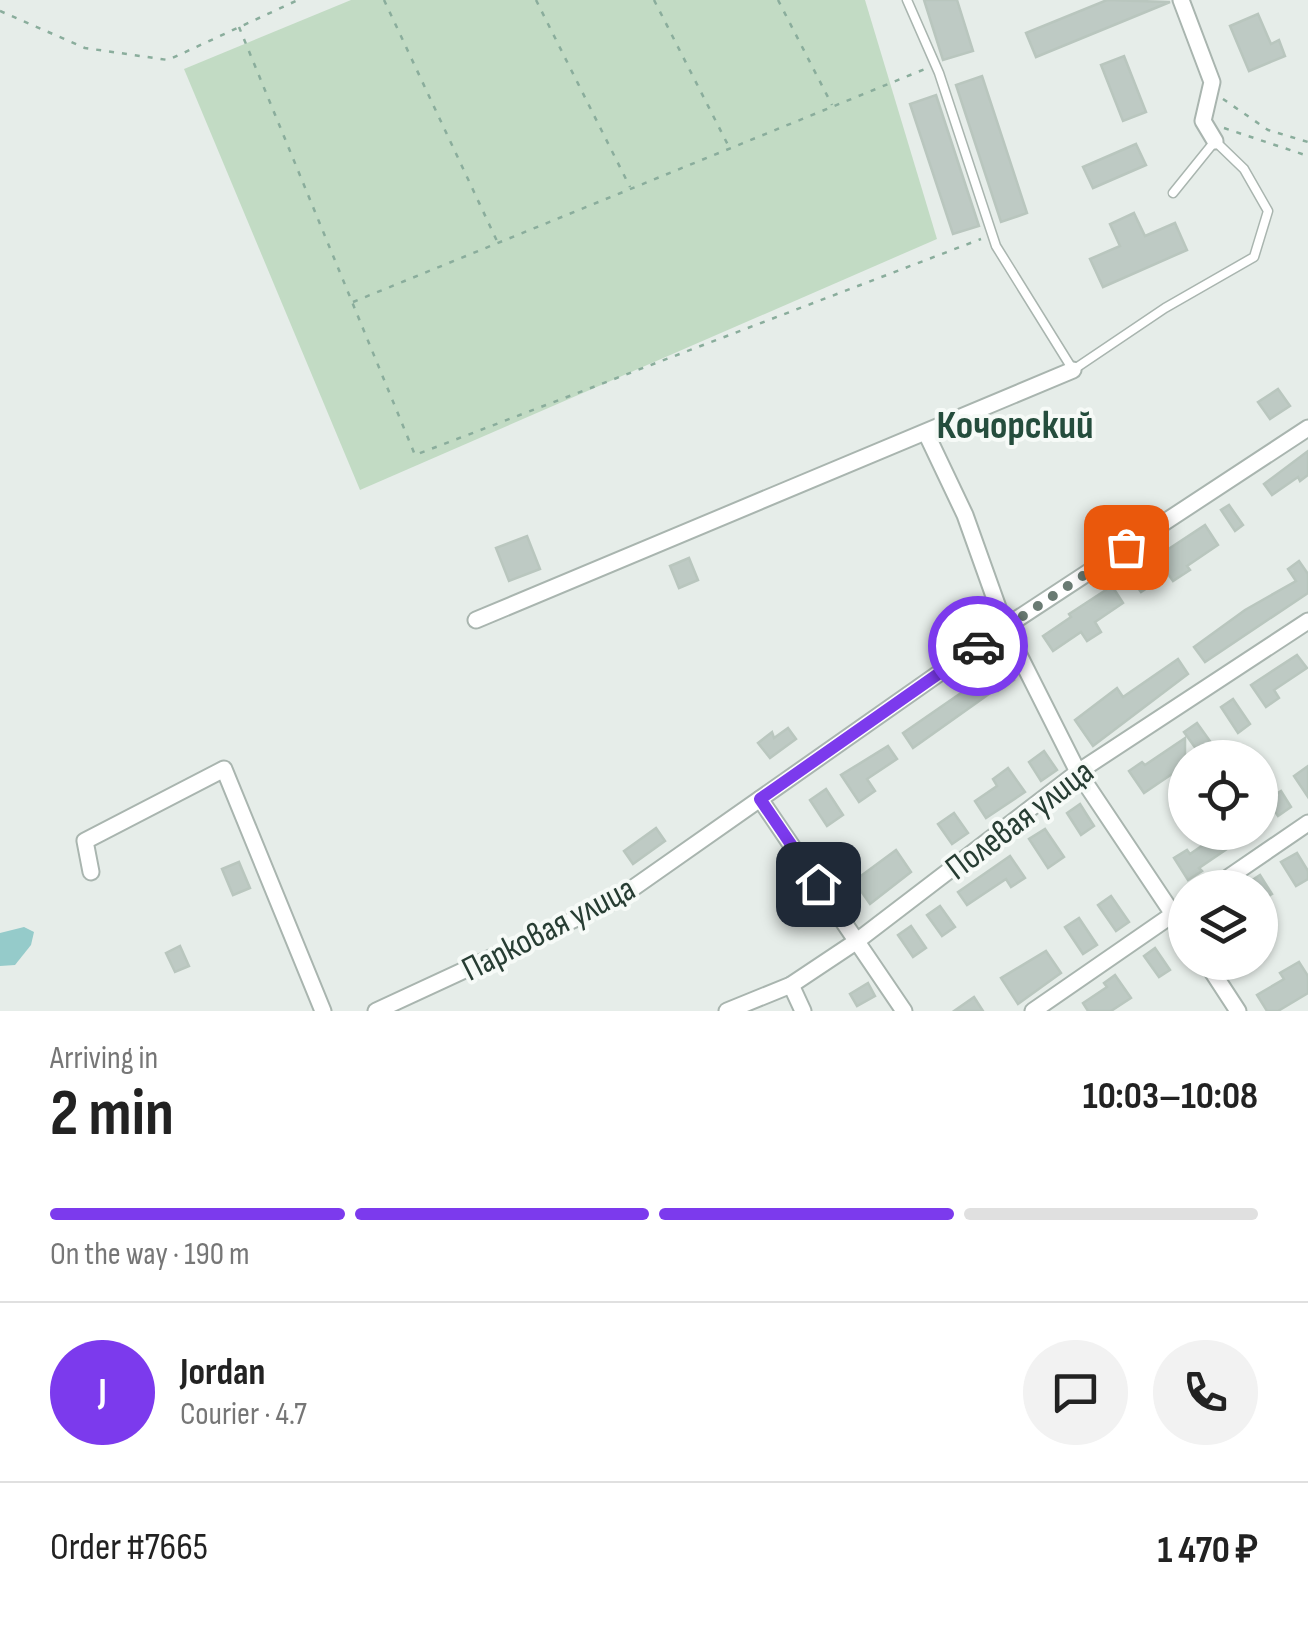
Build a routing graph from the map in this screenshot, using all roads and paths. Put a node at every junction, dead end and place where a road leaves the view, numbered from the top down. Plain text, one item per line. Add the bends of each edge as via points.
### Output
1 (298, 0) edge
2 (384, 0) edge
3 (536, 0) edge
4 (654, 0) edge
5 (778, 0) edge
6 (907, 0) edge
7 (1181, 0) edge
8 (0, 12) edge
9 (239, 27) junction
10 (935, 64) junction
11 (1210, 90) junction
12 (833, 106) junction
13 (1203, 121) junction
14 (1215, 141) junction
15 (1308, 142) edge
16 (729, 148) junction
17 (1308, 156) edge
18 (630, 188) junction
19 (1173, 193) dead end
20 (992, 234) junction
21 (498, 243) junction
22 (352, 302) junction
23 (1073, 370) junction
24 (1308, 428) edge
25 (926, 433) junction
26 (476, 620) dead end
27 (1308, 620) edge
28 (1005, 627) junction
29 (1078, 772) junction
30 (760, 799) junction
31 (1308, 823) edge
32 (1239, 870) edge
33 (91, 872) dead end
34 (1168, 895) edge
35 (1168, 918) edge
36 (857, 941) junction
37 (1218, 980) edge
38 (790, 985) junction
39 (323, 1011) edge
40 (376, 1011) edge
41 (728, 1011) edge
42 (803, 1011) edge
43 (904, 1011) edge
44 (1033, 1011) edge
45 (1238, 1011) edge

1 - 9 path
2 - 21 path
3 - 18 path
4 - 16 path
5 - 12 path
6 - 10 lane
7 - 11 street
8 - 9 path via 85,48 168,60
9 - 22 path
10 - 12 path
10 - 20 lane
11 - 13 street
11 - 15 path via 1268,130
12 - 16 path
13 - 14 street
13 - 17 path
14 - 19 lane
14 - 23 lane via 1244,168 1268,212 1254,257
16 - 18 path
18 - 21 path
20 - 22 path via 415,455
20 - 23 lane
21 - 22 path
23 - 25 street
24 - 28 street, Парковая улица
25 - 26 street
25 - 28 street via 965,515
27 - 29 street, Полевая улица
28 - 29 street
28 - 30 street, Парковая улица
29 - 34 street
29 - 36 street, Полевая улица
30 - 36 street
30 - 40 street, Парковая улица via 616,900
31 - 32 street
33 - 39 street via 86,842 224,769
35 - 44 street
36 - 38 street, Полевая улица
36 - 43 street
37 - 45 street
38 - 41 street, Полевая улица
38 - 42 street

